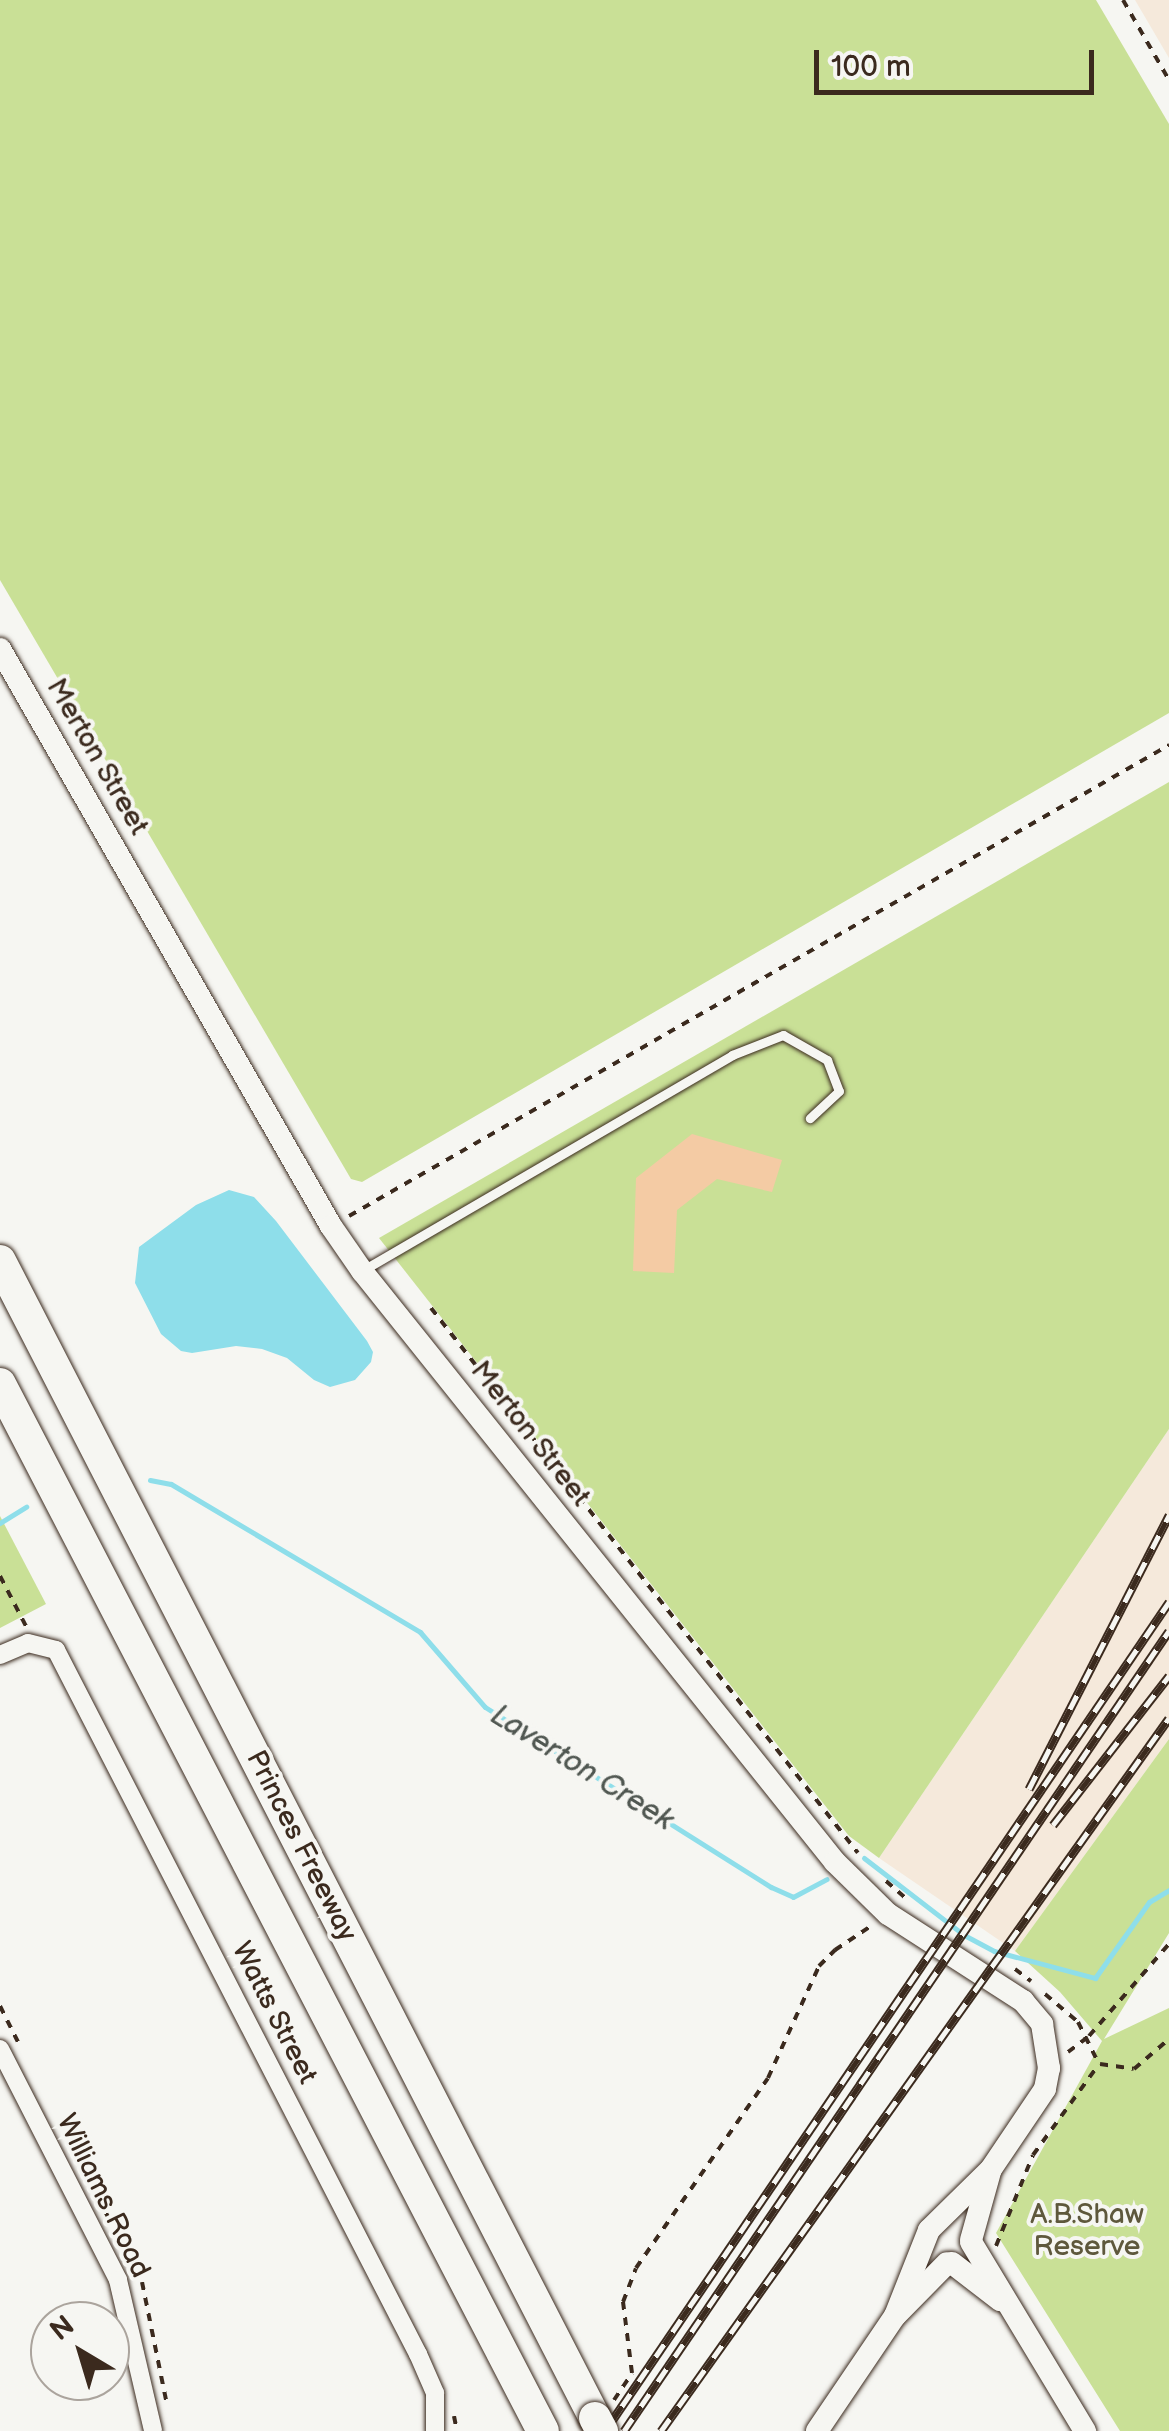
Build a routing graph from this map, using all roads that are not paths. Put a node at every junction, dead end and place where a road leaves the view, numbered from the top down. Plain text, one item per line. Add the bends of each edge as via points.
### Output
1 (0, 649) edge
2 (810, 1118) dead end
3 (0, 1261) edge
4 (362, 1271) junction
5 (0, 1384) edge
6 (0, 1656) edge
7 (0, 2049) edge
8 (991, 2168) junction
9 (933, 2229) junction
10 (971, 2241) junction
11 (949, 2263) junction
12 (1007, 2305) junction
13 (894, 2316) junction
14 (603, 2417) edge
15 (436, 2426) edge
16 (154, 2431) edge
17 (543, 2431) edge
18 (817, 2431) edge
19 (1086, 2431) edge

1 - 4 street, Merton Street
2 - 4 lane via 839,1091 827,1060 783,1036 732,1055
3 - 14 highway, Princes Freeway
4 - 8 street, Merton Street via 817,1842 888,1914 1023,2001 1042,2024 1045,2089
5 - 17 highway, Princes Freeway
6 - 15 street, Watts Street via 33,1635 56,1650 418,2354 434,2394
7 - 16 street, Williams Road via 118,2280
8 - 9 street
8 - 10 street
9 - 10 street via 960,2222
9 - 11 street via 933,2258
9 - 13 street
10 - 11 street via 967,2254
10 - 12 street
11 - 12 street
11 - 13 street
12 - 19 street
13 - 18 street

